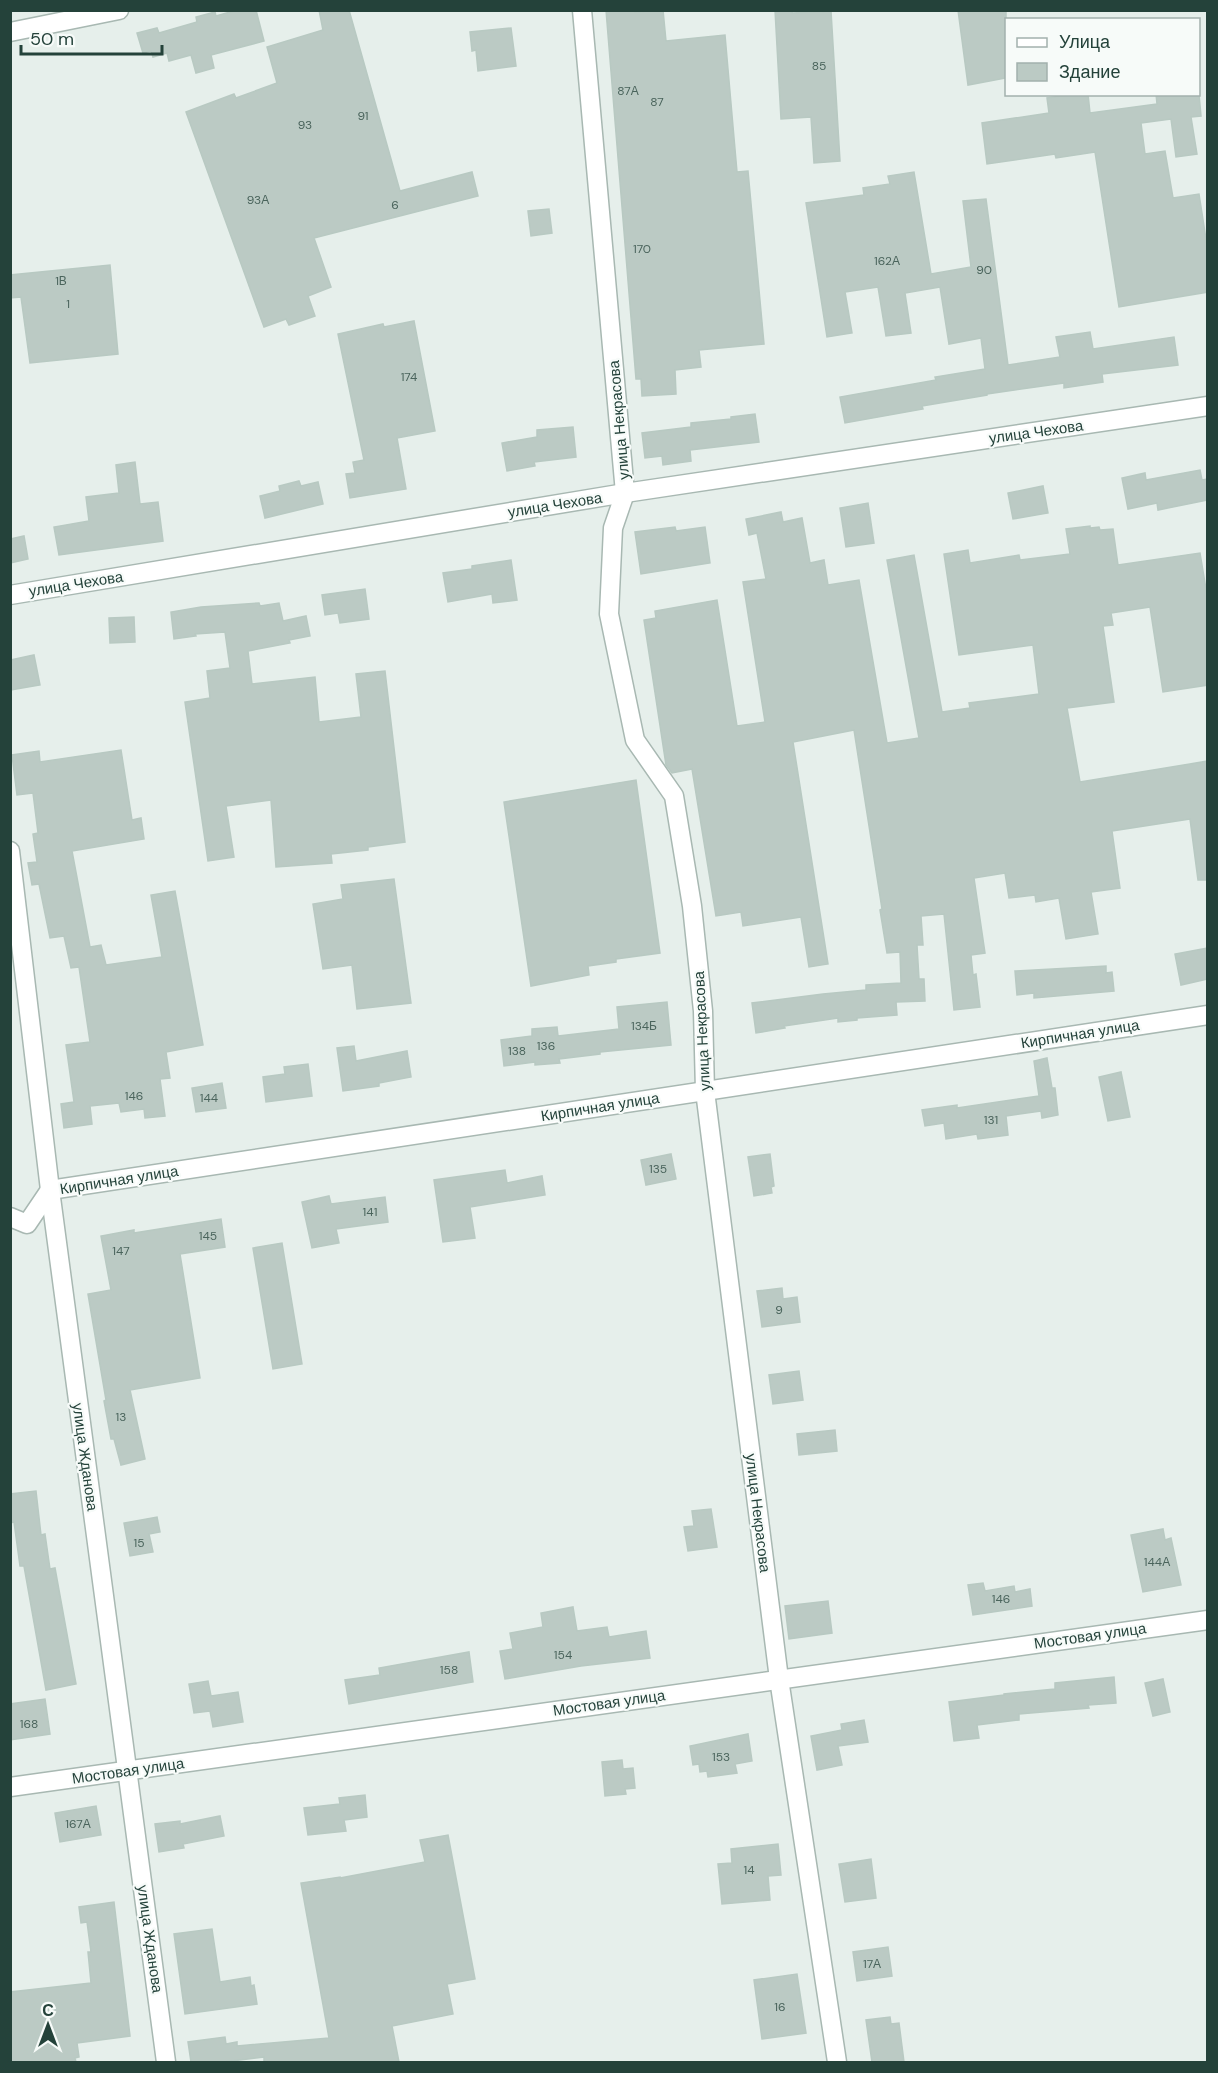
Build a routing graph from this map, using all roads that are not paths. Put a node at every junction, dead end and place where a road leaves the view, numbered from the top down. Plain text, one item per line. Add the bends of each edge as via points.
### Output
1 (119, 10) edge
2 (582, 10) edge
3 (10, 32) edge
4 (1208, 406) edge
5 (625, 493) junction
6 (10, 595) edge
7 (10, 851) edge
8 (1208, 1015) edge
9 (705, 1091) junction
10 (50, 1190) junction
11 (10, 1217) edge
12 (1208, 1620) edge
13 (779, 1679) junction
14 (127, 1771) junction
15 (10, 1787) edge
16 (166, 2062) edge
17 (837, 2062) edge

1 - 3 street
2 - 5 street, улица Некрасова
4 - 5 street, улица Чехова
5 - 6 street, улица Чехова
5 - 9 street, улица Некрасова via 613,528 609,614 635,740 674,796 692,906 703,1011
7 - 10 street, улица Жданова
8 - 9 street, Кирпичная улица
9 - 10 street, Кирпичная улица
9 - 13 street, улица Некрасова
10 - 11 street, Кирпичная улица via 27,1224
10 - 14 street, улица Жданова
12 - 13 street, Мостовая улица
13 - 14 street, Мостовая улица
13 - 17 street, улица Некрасова
14 - 15 street, Мостовая улица
14 - 16 street, улица Жданова

